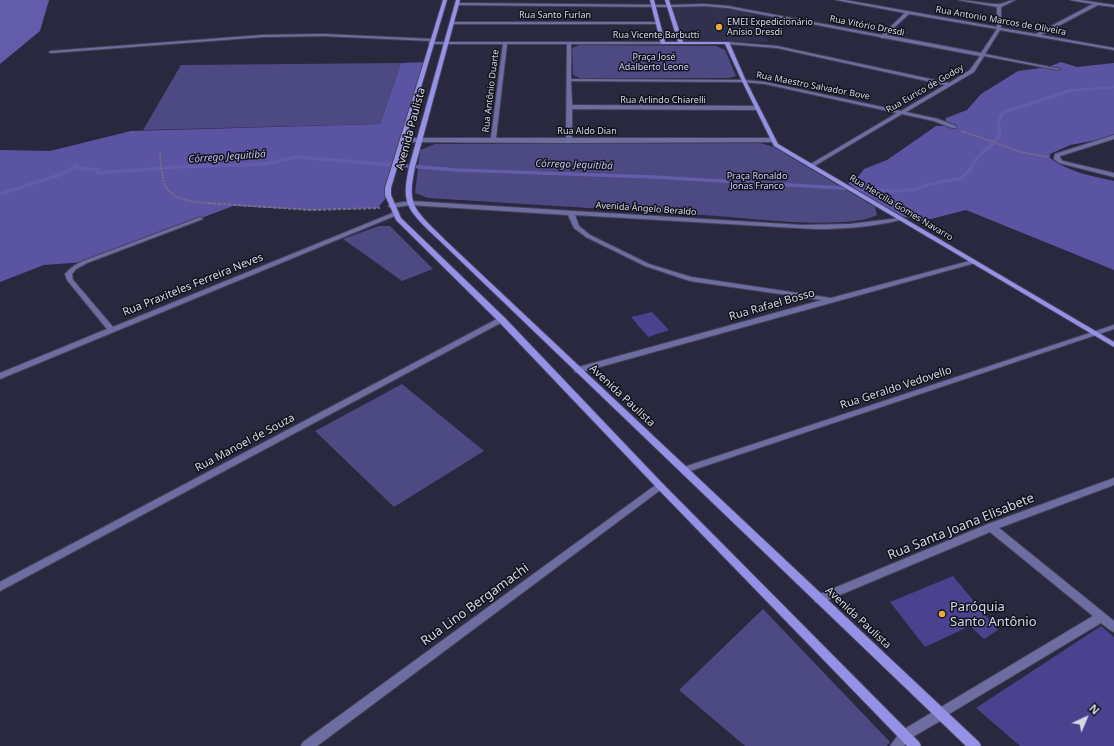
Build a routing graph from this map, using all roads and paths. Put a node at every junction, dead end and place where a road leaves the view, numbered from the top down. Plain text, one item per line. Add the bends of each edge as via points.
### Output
1 (445, 0) edge
2 (652, 0) edge
3 (667, 0) edge
4 (838, 0) edge
5 (960, 0) edge
6 (1013, 0) edge
7 (1072, 0) edge
8 (1078, 0) edge
9 (457, 2) edge
10 (1097, 4) junction
11 (653, 5) junction
12 (670, 6) junction
13 (999, 6) junction
14 (1114, 6) edge
15 (908, 13) junction
16 (452, 23) junction
17 (658, 23) junction
18 (999, 29) junction
19 (1037, 35) junction
20 (882, 37) junction
21 (432, 42) junction
22 (446, 43) junction
23 (506, 43) junction
24 (569, 43) junction
25 (663, 43) junction
26 (681, 43) junction
27 (727, 43) junction
28 (1114, 49) edge
29 (51, 52) dead end
30 (982, 56) junction
31 (1058, 69) dead end
32 (569, 80) junction
33 (744, 81) junction
34 (950, 84) junction
35 (569, 107) junction
36 (757, 108) junction
37 (901, 112) junction
38 (954, 127) joint
39 (1113, 138) edge
40 (402, 140) junction
41 (420, 140) junction
42 (569, 140) junction
43 (773, 140) junction
44 (493, 141) junction
45 (160, 153) dead end
46 (1057, 159) junction
47 (811, 166) junction
48 (1114, 175) edge
49 (410, 202) junction
50 (393, 210) junction
51 (571, 213) junction
52 (200, 219) dead end
53 (898, 219) junction
54 (973, 262) junction
55 (831, 300) junction
56 (502, 320) junction
57 (1114, 327) edge
58 (112, 330) junction
59 (1095, 334) junction
60 (1114, 345) edge
61 (578, 370) junction
62 (0, 376) edge
63 (684, 470) junction
64 (1114, 481) edge
65 (660, 486) junction
66 (991, 527) junction
67 (0, 587) edge
68 (819, 599) junction
69 (1101, 617) junction
70 (1114, 627) edge
71 (940, 713) junction
72 (905, 735) junction
73 (307, 746) edge
74 (896, 746) edge
75 (916, 746) edge
76 (975, 746) edge

1 - 21 street, Avenida Paulista
2 - 11 street
3 - 12 street
4 - 15 street, Rua Antonio Marcos de Oliveira
5 - 13 street
6 - 13 street
7 - 8 street
8 - 10 street
9 - 11 street, Rua Vitório Dresdi
9 - 16 street, Avenida Paulista
10 - 14 street
10 - 19 street
11 - 12 street, Rua Vitório Dresdi
11 - 17 street
12 - 20 street, Rua Vitório Dresdi via 728,7
12 - 26 street
13 - 18 street
15 - 18 street, Rua Antonio Marcos de Oliveira
15 - 20 street
16 - 17 street, Rua Santo Furlan
16 - 22 street, Avenida Paulista
17 - 25 street
18 - 19 street, Rua Antonio Marcos de Oliveira
18 - 30 street, Rua Eurico de Godoy
19 - 28 street, Rua Antonio Marcos de Oliveira
20 - 30 street, Rua Vitório Dresdi
21 - 22 street, Rua Vicente Barbutti
21 - 29 street, Rua Vicente Barbutti via 323,35 263,36
21 - 40 street, Avenida Paulista
22 - 23 street, Rua Vicente Barbutti
22 - 41 street, Avenida Paulista
23 - 24 street, Rua Vicente Barbutti
23 - 44 street, Rua Antônio Duarte
24 - 25 street, Rua Vicente Barbutti
24 - 32 street
25 - 26 street, Rua Vicente Barbutti
26 - 27 street, Rua Vicente Barbutti
27 - 33 street, Rua Hercília Gomes Navarro
27 - 34 street, Rua Vicente Barbutti via 777,48
30 - 31 street, Rua Vitório Dresdi
30 - 34 street, Rua Eurico de Godoy via 972,71
32 - 33 street, Rua Maestro Salvador Bove
32 - 35 street
33 - 36 street, Rua Hercília Gomes Navarro
33 - 37 street, Rua Maestro Salvador Bove via 779,85
34 - 37 street, Rua Eurico de Godoy
35 - 36 street, Rua Arlindo Chiarelli
35 - 42 street
36 - 43 street, Rua Hercília Gomes Navarro
37 - 38 street, Rua Maestro Salvador Bove
37 - 47 street, Rua Eurico de Godoy
38 - 46 path via 1021,152
39 - 46 street via 1064,152 1057,155
40 - 41 street, Rua Aldo Dian
40 - 50 street, Avenida Paulista via 388,188
41 - 44 street, Rua Aldo Dian
41 - 49 street, Avenida Paulista via 409,183
42 - 43 street, Rua Aldo Dian
42 - 44 street, Rua Aldo Dian
43 - 47 street, Rua Hercília Gomes Navarro via 776,145
45 - 50 path via 168,190 184,200 232,206 311,210
46 - 48 street
47 - 53 street, Rua Hercília Gomes Navarro
49 - 50 street, Avenida Ângelo Beraldo
49 - 51 street, Avenida Ângelo Beraldo
49 - 61 street, Avenida Paulista via 427,225
50 - 56 street
50 - 58 street, Rua Praxiteles Ferreira Neves
51 - 53 street, Avenida Ângelo Beraldo via 845,228
51 - 55 street via 576,227 588,236 647,265 690,279
52 - 58 street via 86,262 68,274 70,280
53 - 54 street, Rua Hercília Gomes Navarro
54 - 55 street, Rua Rafael Bosso
54 - 59 street, Rua Hercília Gomes Navarro
55 - 61 street, Rua Rafael Bosso
56 - 65 street
56 - 67 street, Rua Manoel de Souza
57 - 59 street, Rua Geraldo Vedovello
58 - 62 street, Rua Praxiteles Ferreira Neves
59 - 60 street, Rua Hercília Gomes Navarro
59 - 63 street, Rua Geraldo Vedovello
61 - 63 street, Avenida Paulista
63 - 68 street, Avenida Paulista
64 - 66 street, Rua Santa Joana Elisabete
65 - 72 street
65 - 73 street, Rua Lino Bergamachi
66 - 68 street, Rua Santa Joana Elisabete
66 - 69 street
68 - 71 street, Avenida Paulista
69 - 70 street
69 - 71 street
71 - 72 street
71 - 76 street, Avenida Paulista
72 - 74 street
72 - 75 street

